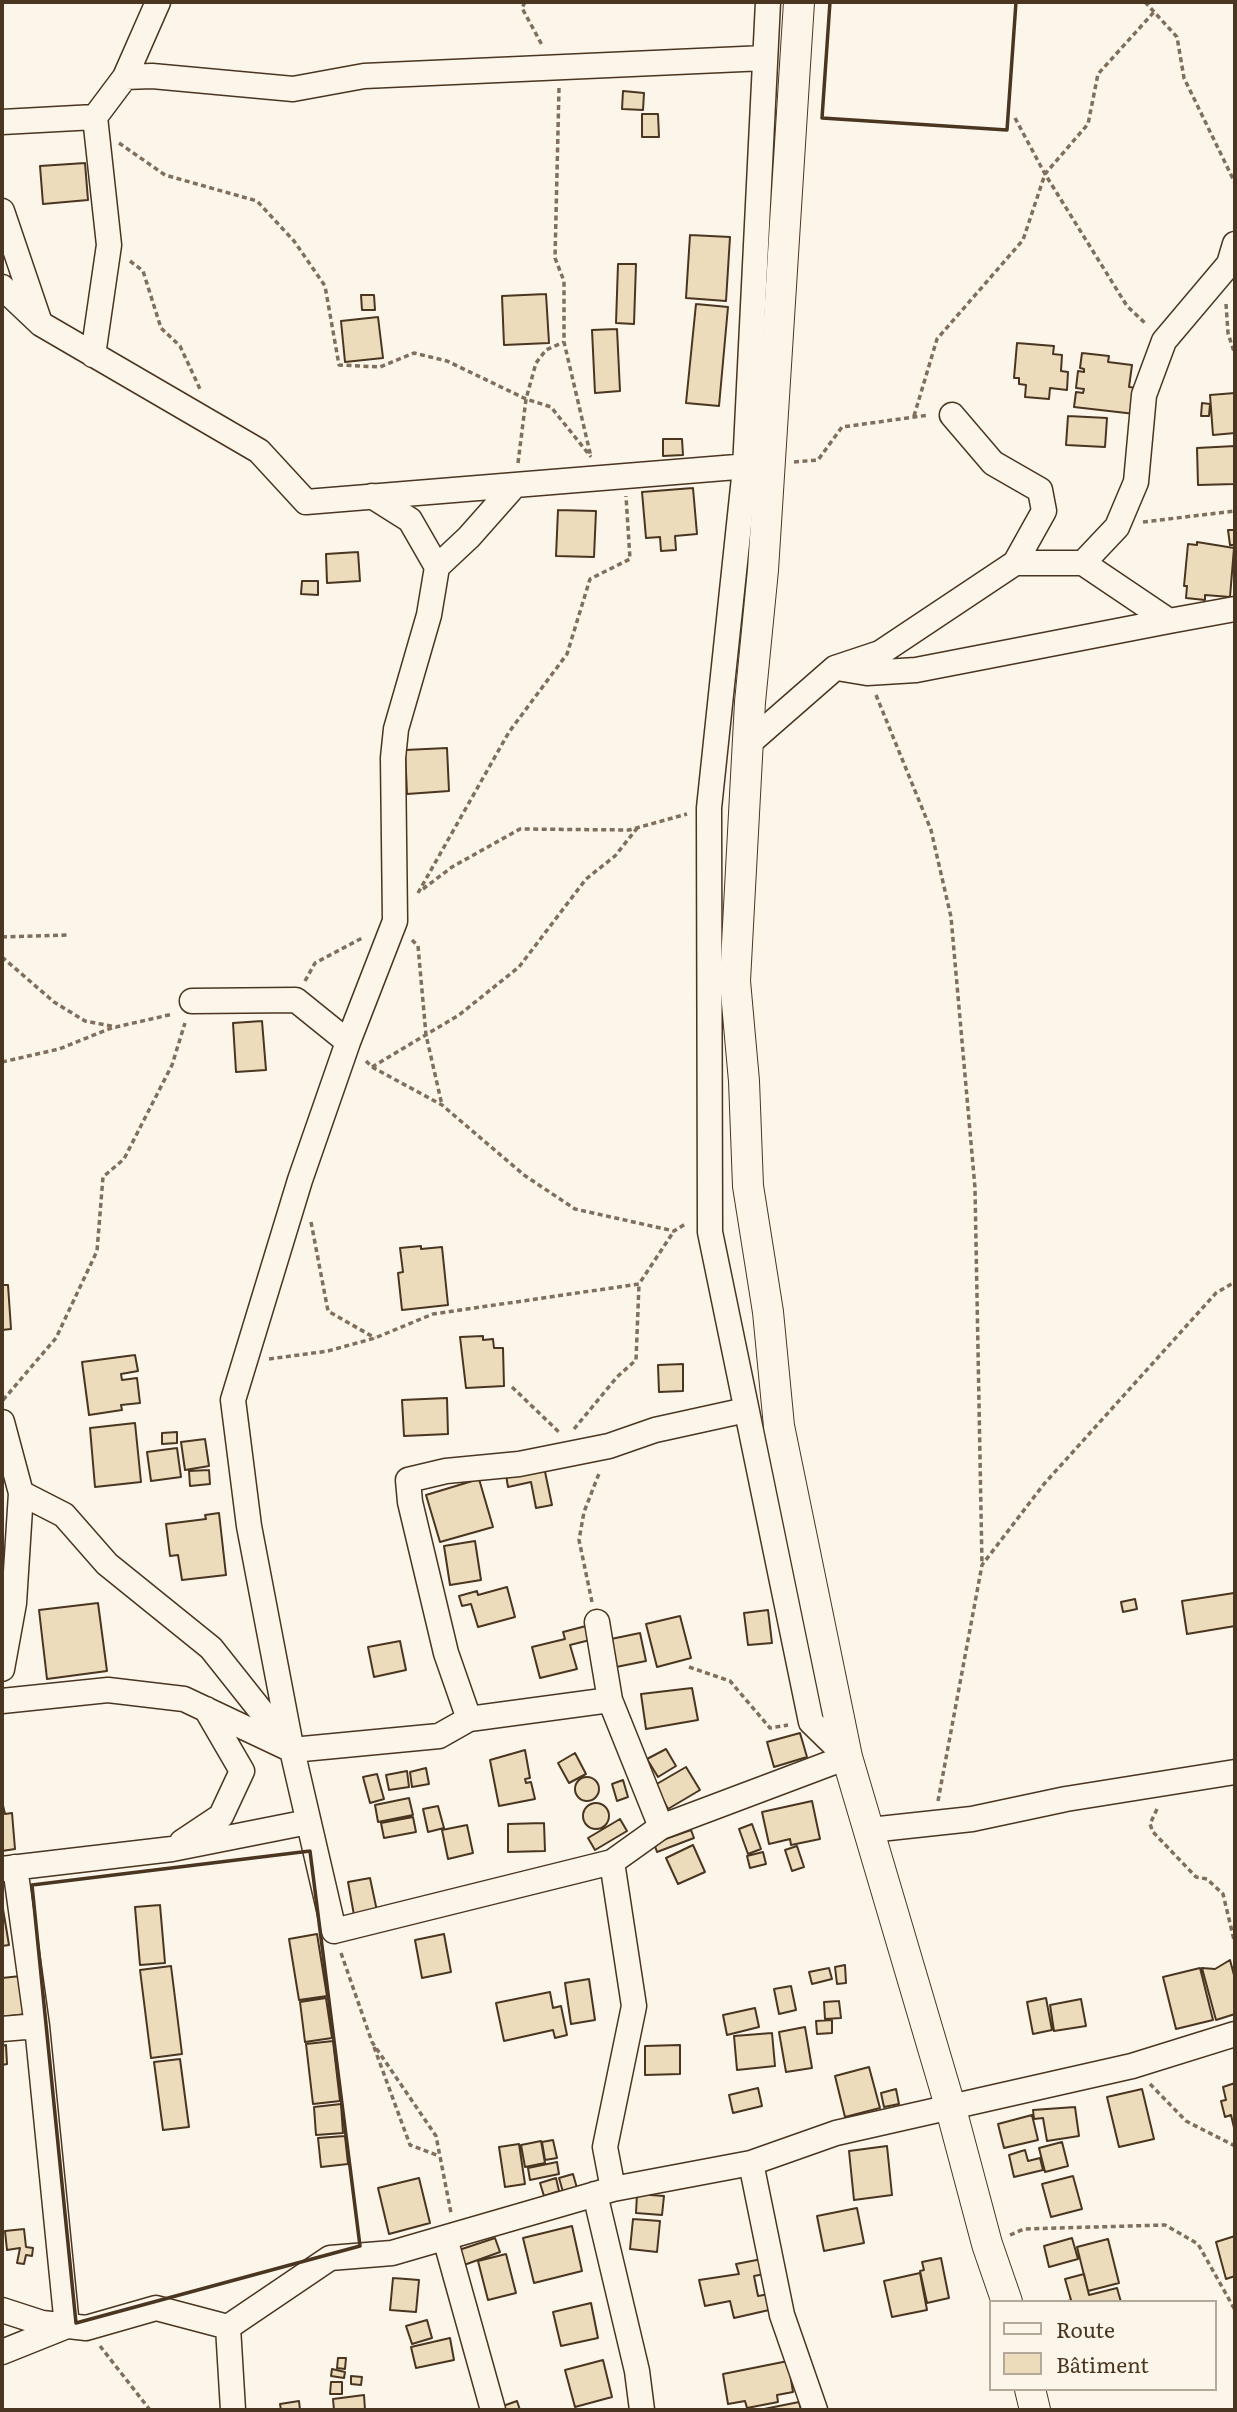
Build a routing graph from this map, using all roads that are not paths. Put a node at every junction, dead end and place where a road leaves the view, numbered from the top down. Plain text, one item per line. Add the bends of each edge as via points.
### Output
1 (158, 2) edge
2 (768, 2) edge
3 (799, 2) edge
4 (765, 58) junction
5 (125, 77) junction
6 (94, 117) junction
7 (2, 122) edge
8 (2, 211) edge
9 (1232, 254) edge
10 (2, 287) edge
11 (41, 324) junction
12 (93, 355) junction
13 (952, 415) road end
14 (756, 466) junction
15 (515, 485) junction
16 (372, 496) junction
17 (1015, 563) junction
18 (1083, 563) junction
19 (437, 567) junction
20 (1235, 608) edge
21 (1169, 621) junction
22 (835, 668) junction
23 (748, 744) junction
24 (192, 1000) road end
25 (348, 1042) junction
26 (746, 1410) junction
27 (2, 1422) edge
28 (21, 1493) junction
29 (597, 1622) road end
30 (3, 1667) edge
31 (32, 1698) junction
32 (610, 1700) junction
33 (2, 1701) edge
34 (206, 1709) junction
35 (469, 1719) junction
36 (292, 1750) junction
37 (847, 1757) junction
38 (1235, 1772) edge
39 (308, 1822) junction
40 (660, 1827) junction
41 (870, 1830) junction
42 (172, 1849) junction
43 (612, 1862) junction
44 (8, 1868) edge
45 (37, 2025) junction
46 (2, 2029) edge
47 (1235, 2034) edge
48 (951, 2109) junction
49 (751, 2163) junction
50 (604, 2192) junction
51 (450, 2236) junction
52 (1006, 2300) edge
53 (2, 2310) edge
54 (77, 2327) junction
55 (228, 2327) junction
56 (2, 2351) edge
57 (1030, 2391) edge
58 (233, 2410) edge
59 (493, 2410) edge
60 (642, 2410) edge
61 (815, 2410) edge
62 (1035, 2410) edge

1 - 5 street
2 - 4 street
3 - 14 main road
4 - 5 street via 364,76 293,89 152,75
4 - 14 street
5 - 6 street
6 - 7 street
6 - 12 street via 109,245
8 - 11 street
9 - 18 street via 1164,341 1144,395 1136,482 1117,527
10 - 11 street
11 - 12 street
12 - 16 street via 259,451 306,502
13 - 17 street via 993,463 1040,490 1044,511
14 - 15 street
14 - 23 main road via 763,570
14 - 26 street via 709,808 710,1232
15 - 16 street
15 - 19 street
16 - 19 street via 410,520
17 - 18 street
17 - 22 street via 880,653
18 - 21 street
19 - 25 street via 429,615 396,729 395,921
20 - 21 street
21 - 22 street via 916,670 867,673
22 - 23 street
23 - 37 main road via 735,981 748,1186 768,1312 779,1426
24 - 25 street via 296,1000
25 - 36 street via 233,1399 249,1527
26 - 35 street via 655,1430 609,1446 408,1480 446,1653
26 - 37 street via 811,1722
27 - 28 street
28 - 30 street
28 - 36 street via 64,1515 107,1564 211,1648
29 - 32 street
30 - 31 street
31 - 33 street
31 - 34 street via 108,1690 184,1699
32 - 35 street
32 - 40 street
34 - 36 street
34 - 42 street via 242,1771 221,1816
35 - 36 street via 439,1736
36 - 39 street
37 - 40 street
37 - 41 main road
38 - 41 street
39 - 42 street
39 - 43 street via 334,1931
40 - 43 street
41 - 48 main road
42 - 44 street
43 - 50 street via 634,2006 605,2147
44 - 45 street
45 - 46 street
45 - 54 street
47 - 48 street via 1132,2066
48 - 49 street via 836,2133
48 - 52 main road
49 - 50 street
49 - 61 street via 782,2315
50 - 51 street
50 - 60 street
51 - 55 street via 392,2253 330,2258
51 - 59 street
53 - 54 street via 41,2323
54 - 55 street via 156,2308
54 - 56 street
55 - 58 street
57 - 62 main road

